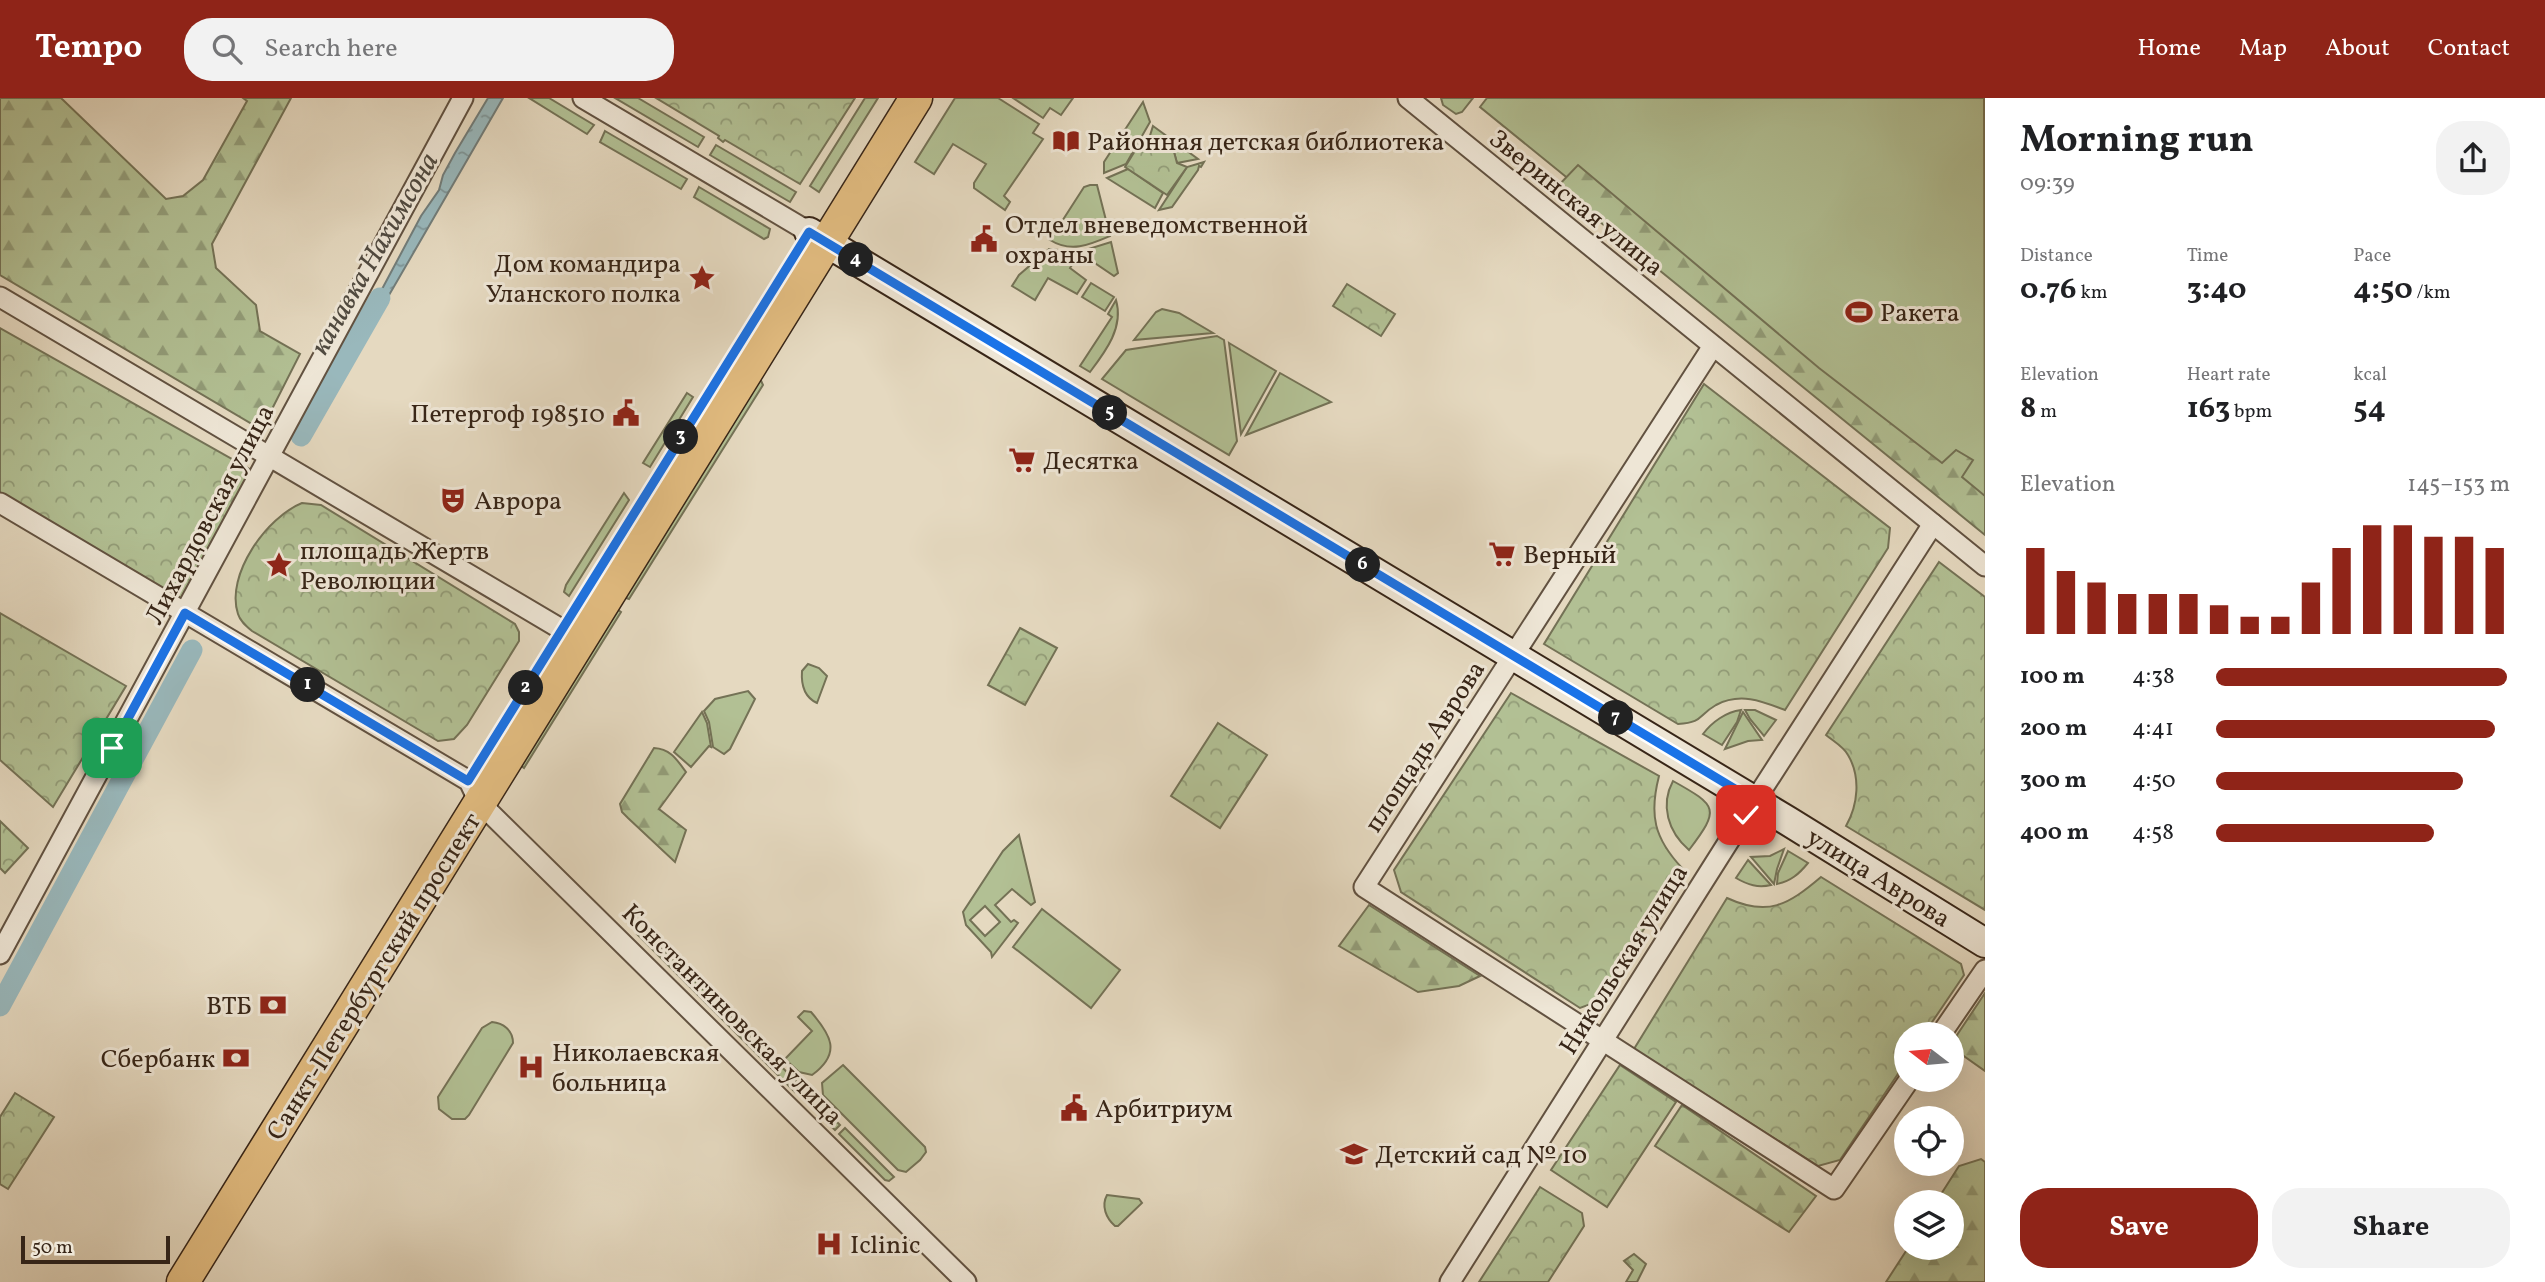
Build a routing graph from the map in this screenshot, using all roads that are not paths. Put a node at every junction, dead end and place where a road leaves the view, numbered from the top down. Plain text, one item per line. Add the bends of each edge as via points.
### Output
1 (463, 98) edge
2 (583, 98) edge
3 (892, 98) edge
4 (916, 98) edge
5 (1408, 98) edge
6 (817, 237) junction
7 (0, 297) edge
8 (1713, 346) junction
9 (270, 456) junction
10 (0, 503) edge
11 (1933, 524) junction
12 (1985, 566) edge
13 (185, 613) junction
14 (561, 629) junction
15 (1513, 656) junction
16 (474, 792) junction
17 (1755, 801) junction
18 (1985, 943) edge
19 (0, 954) edge
20 (1985, 970) edge
21 (1949, 1022) edge
22 (1602, 1041) junction
23 (1901, 1092) edge
24 (159, 1282) edge
25 (183, 1282) edge
26 (967, 1282) edge
27 (1450, 1282) edge

1 - 9 street, Лихардовская улица
2 - 6 street, улица Аврова
3 - 6 main road, Санкт-Петербургский проспект
4 - 6 main road, Санкт-Петербургский проспект
5 - 8 street, Зверинская улица
6 - 14 main road, Санкт-Петербургский проспект
6 - 15 street, улица Аврова
6 - 16 main road, Санкт-Петербургский проспект
7 - 9 street
8 - 11 street
8 - 15 street, площадь Аврова
9 - 13 street, Лихардовская улица
9 - 14 street
10 - 13 street
11 - 12 street
11 - 17 street, Никольская улица
13 - 16 street
13 - 19 street, Лихардовская улица
14 - 16 main road, Санкт-Петербургский проспект
15 - 17 street, улица Аврова
15 - 22 street, площадь Аврова via 1364,887
16 - 24 main road, Санкт-Петербургский проспект
16 - 25 main road, Санкт-Петербургский проспект
16 - 26 street, Константиновская улица
17 - 18 street, улица Аврова
17 - 22 street, Никольская улица
20 - 21 street
22 - 23 street, площадь Аврова via 1834,1189
22 - 27 street, Никольская улица

